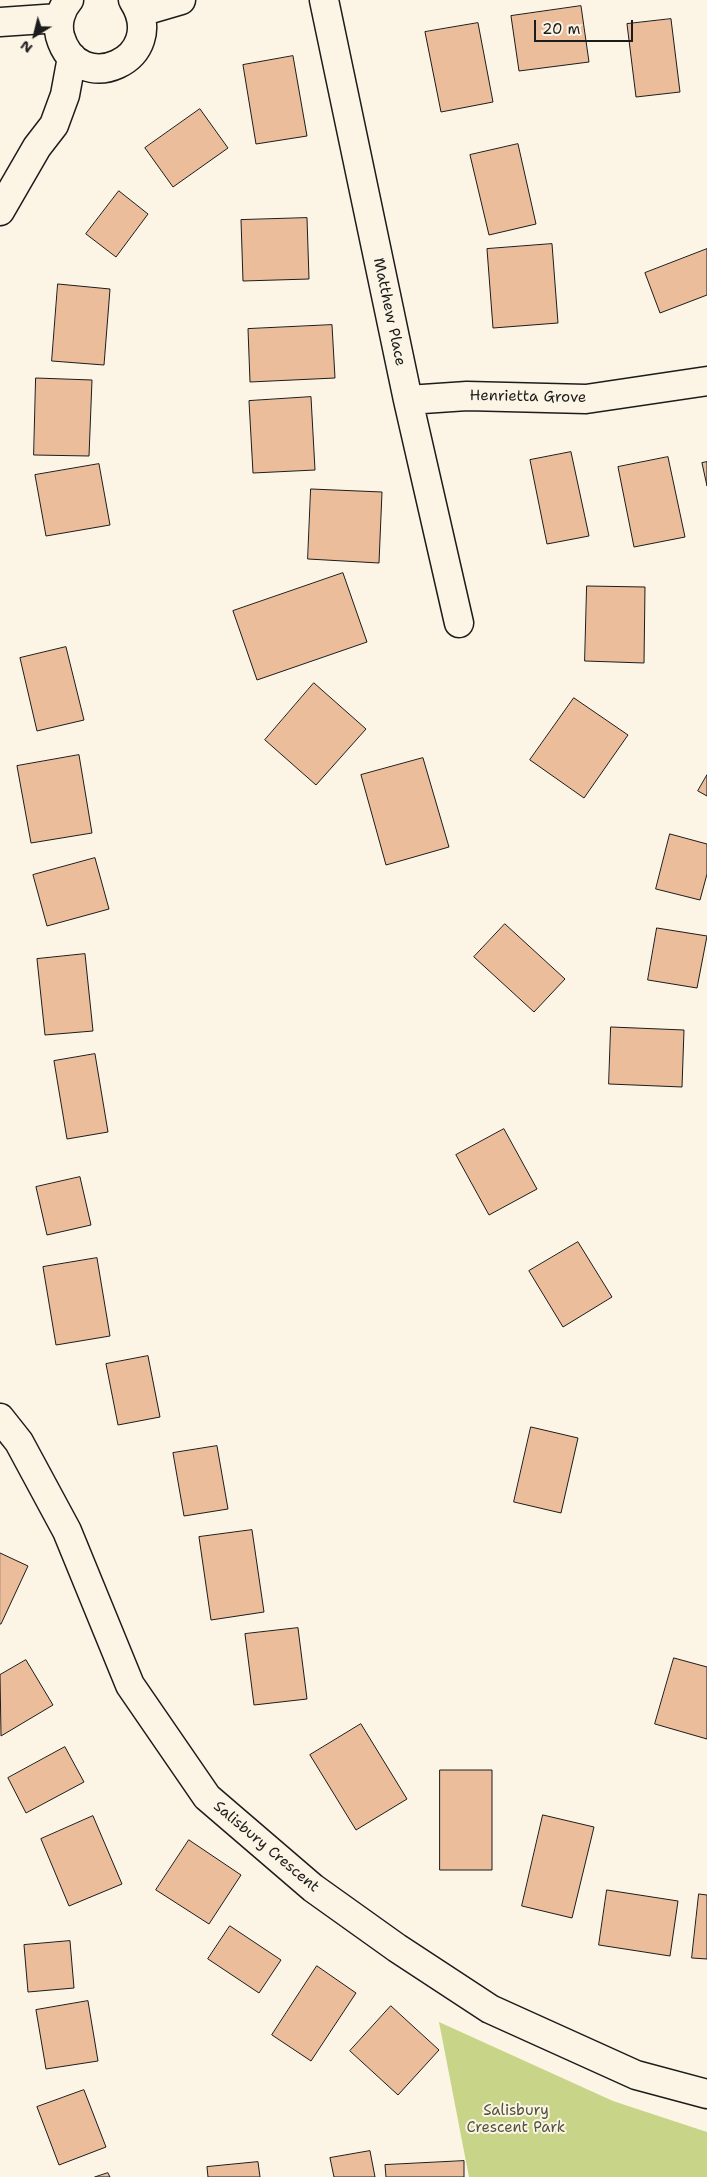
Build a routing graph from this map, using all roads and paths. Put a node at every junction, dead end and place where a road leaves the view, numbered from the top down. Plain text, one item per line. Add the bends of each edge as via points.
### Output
1 (181, 0) edge
2 (324, 0) edge
3 (137, 6) edge
4 (64, 9) edge
5 (0, 22) edge
6 (72, 57) junction
7 (0, 210) edge
8 (707, 381) edge
9 (408, 400) junction
10 (459, 623) dead end
11 (0, 1418) edge
12 (707, 2094) edge

1 - 3 street
2 - 9 street, Matthew Place
3 - 6 street via 143,26 141,40 124,62 111,68 97,69
4 - 5 street
4 - 6 street via 59,32 63,46
6 - 7 street via 65,95 54,124
8 - 9 street, Henrietta Grove via 586,399 467,396
9 - 10 street, Matthew Place
11 - 12 street, Salisbury Crescent via 19,1442 67,1531 130,1685 207,1797 313,1888 490,2009 636,2074

